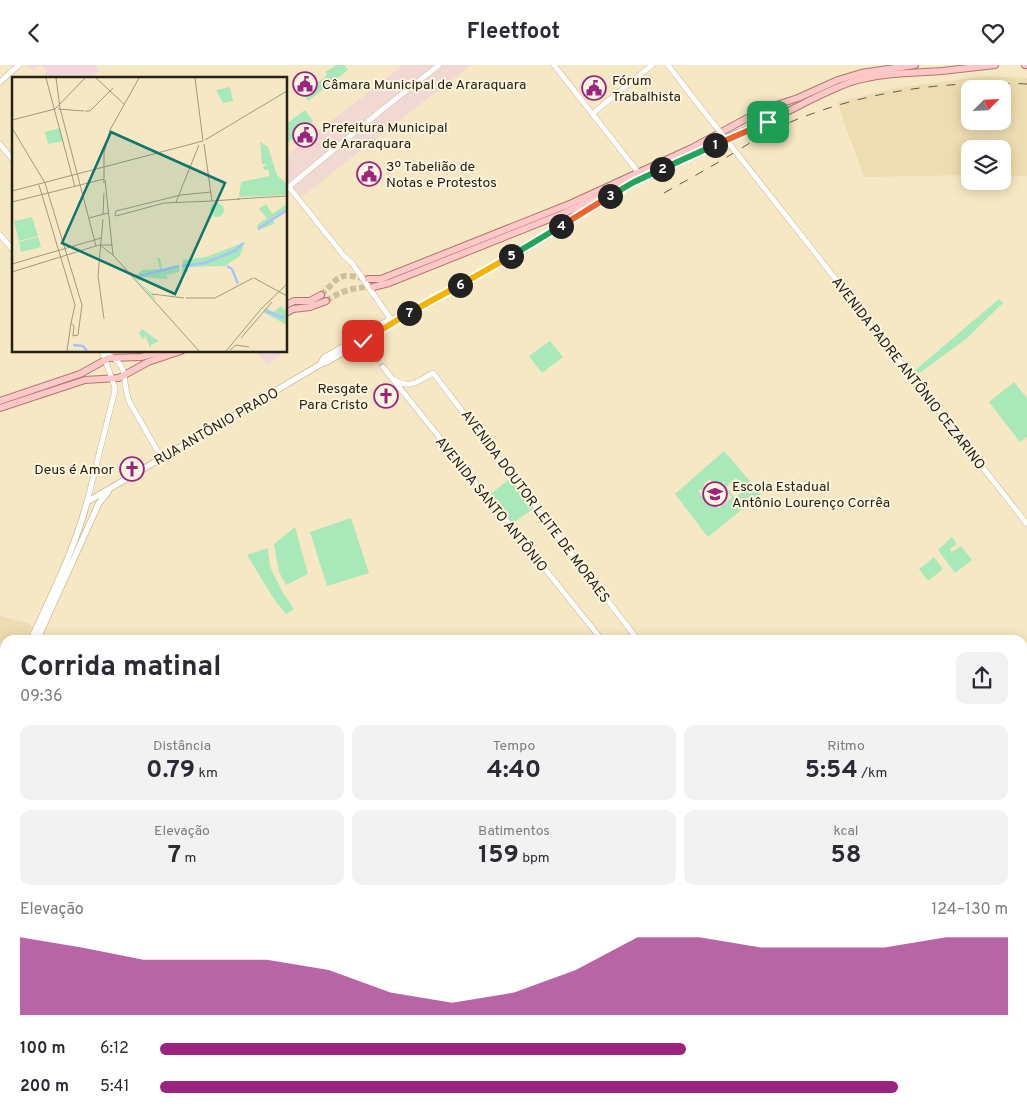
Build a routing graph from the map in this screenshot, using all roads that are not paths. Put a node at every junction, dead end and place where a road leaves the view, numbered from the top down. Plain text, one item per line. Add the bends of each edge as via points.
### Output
1 (19, 65) edge
2 (439, 65) edge
3 (554, 65) edge
4 (652, 65) edge
5 (915, 65) edge
6 (995, 65) edge
7 (668, 66) edge
8 (0, 82) edge
9 (773, 107) junction
10 (756, 113) junction
11 (592, 114) junction
12 (774, 119) junction
13 (763, 124) junction
14 (0, 144) edge
15 (12, 159) edge
16 (638, 172) junction
17 (634, 182) junction
18 (288, 188) edge
19 (0, 235) edge
20 (12, 249) edge
21 (368, 279) tunnel mouth
22 (373, 287) tunnel mouth
23 (288, 304) edge
24 (288, 312) edge
25 (394, 320) junction
26 (102, 353) edge
27 (106, 353) edge
28 (156, 353) edge
29 (173, 353) edge
30 (114, 357) junction
31 (104, 361) junction
32 (383, 367) tunnel mouth
33 (126, 375) junction
34 (112, 379) junction
35 (393, 379) junction
36 (47, 385) junction
37 (409, 385) junction
38 (404, 393) junction
39 (44, 394) junction
40 (0, 401) edge
41 (0, 408) edge
42 (161, 457) junction
43 (111, 489) junction
44 (87, 502) junction
45 (1027, 524) edge
46 (33, 635) edge
47 (40, 635) edge
48 (598, 635) edge
49 (634, 635) edge

1 - 8 street
2 - 18 street
3 - 11 street
4 - 11 street
5 - 9 main road via 861,73
6 - 12 main road via 862,79 820,95
7 - 45 street, AVENIDA PADRE ANTÔNIO CEZARINO, bridge
9 - 10 main road
9 - 12 main road
10 - 13 main road
10 - 16 main road via 700,144
11 - 16 street
12 - 13 main road
13 - 17 main road
14 - 15 street
16 - 21 main road via 550,213 381,279
17 - 22 main road via 562,214
17 - 25 main road, RUA ANTÔNIO PRADO via 500,263
18 - 25 street via 352,263
19 - 20 street
23 - 24 main road via 323,298 310,307
25 - 42 main road, RUA ANTÔNIO PRADO via 363,341 324,358 321,364
26 - 31 street
27 - 30 street
28 - 30 main road via 141,357
29 - 33 main road
30 - 31 main road
30 - 33 street
31 - 34 street
31 - 36 main road via 80,374
32 - 35 street, AVENIDA SANTO ANTÔNIO
33 - 34 main road
33 - 42 street via 130,403
34 - 39 main road via 85,380
34 - 44 street via 114,394
35 - 37 street
35 - 38 street, AVENIDA SANTO ANTÔNIO
36 - 39 main road
36 - 40 main road
37 - 38 street
37 - 49 street, AVENIDA DOUTOR LEITE DE MORAES via 433,373
38 - 48 street, AVENIDA SANTO ANTÔNIO
39 - 41 main road
42 - 43 main road, RUA ANTÔNIO PRADO
43 - 44 main road, RUA ANTÔNIO PRADO
43 - 47 main road via 99,503
44 - 46 main road via 62,571

